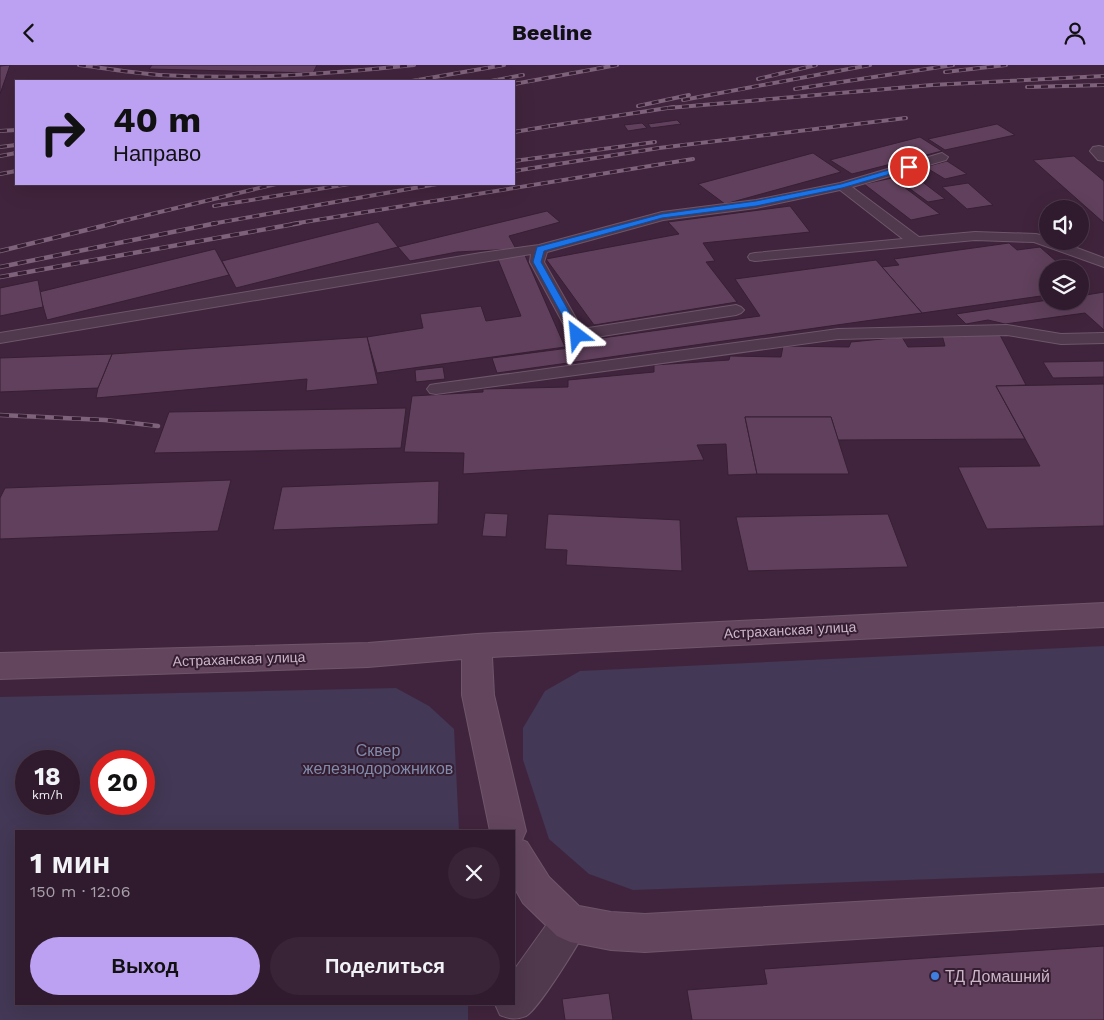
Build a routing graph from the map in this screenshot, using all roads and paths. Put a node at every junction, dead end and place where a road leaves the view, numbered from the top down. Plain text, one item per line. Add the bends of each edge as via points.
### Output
1 (942, 157) dead end
2 (842, 186) junction
3 (915, 241) junction
4 (540, 249) junction
5 (755, 257) dead end
6 (1104, 263) edge
7 (736, 310) dead end
8 (0, 338) edge
9 (1104, 338) edge
10 (436, 389) dead end
11 (1104, 615) edge
12 (477, 646) junction
13 (0, 666) edge
14 (508, 830) edge
15 (515, 856) edge
16 (1104, 906) edge
17 (570, 923) junction
18 (515, 999) edge
19 (511, 1005) edge
20 (503, 1020) edge

1 - 2 lane
2 - 3 lane
2 - 4 lane via 756,204 662,216
3 - 5 lane
3 - 6 lane via 975,235 1036,238
4 - 7 lane via 537,262 577,335
4 - 8 lane
9 - 10 lane via 1061,339 1007,330 838,334
11 - 12 main road, Астраханская улица
12 - 13 main road, Астраханская улица via 368,655
12 - 14 main road via 478,695
15 - 17 main road via 536,890
16 - 17 main road via 645,933 611,931
17 - 18 street
19 - 20 street

